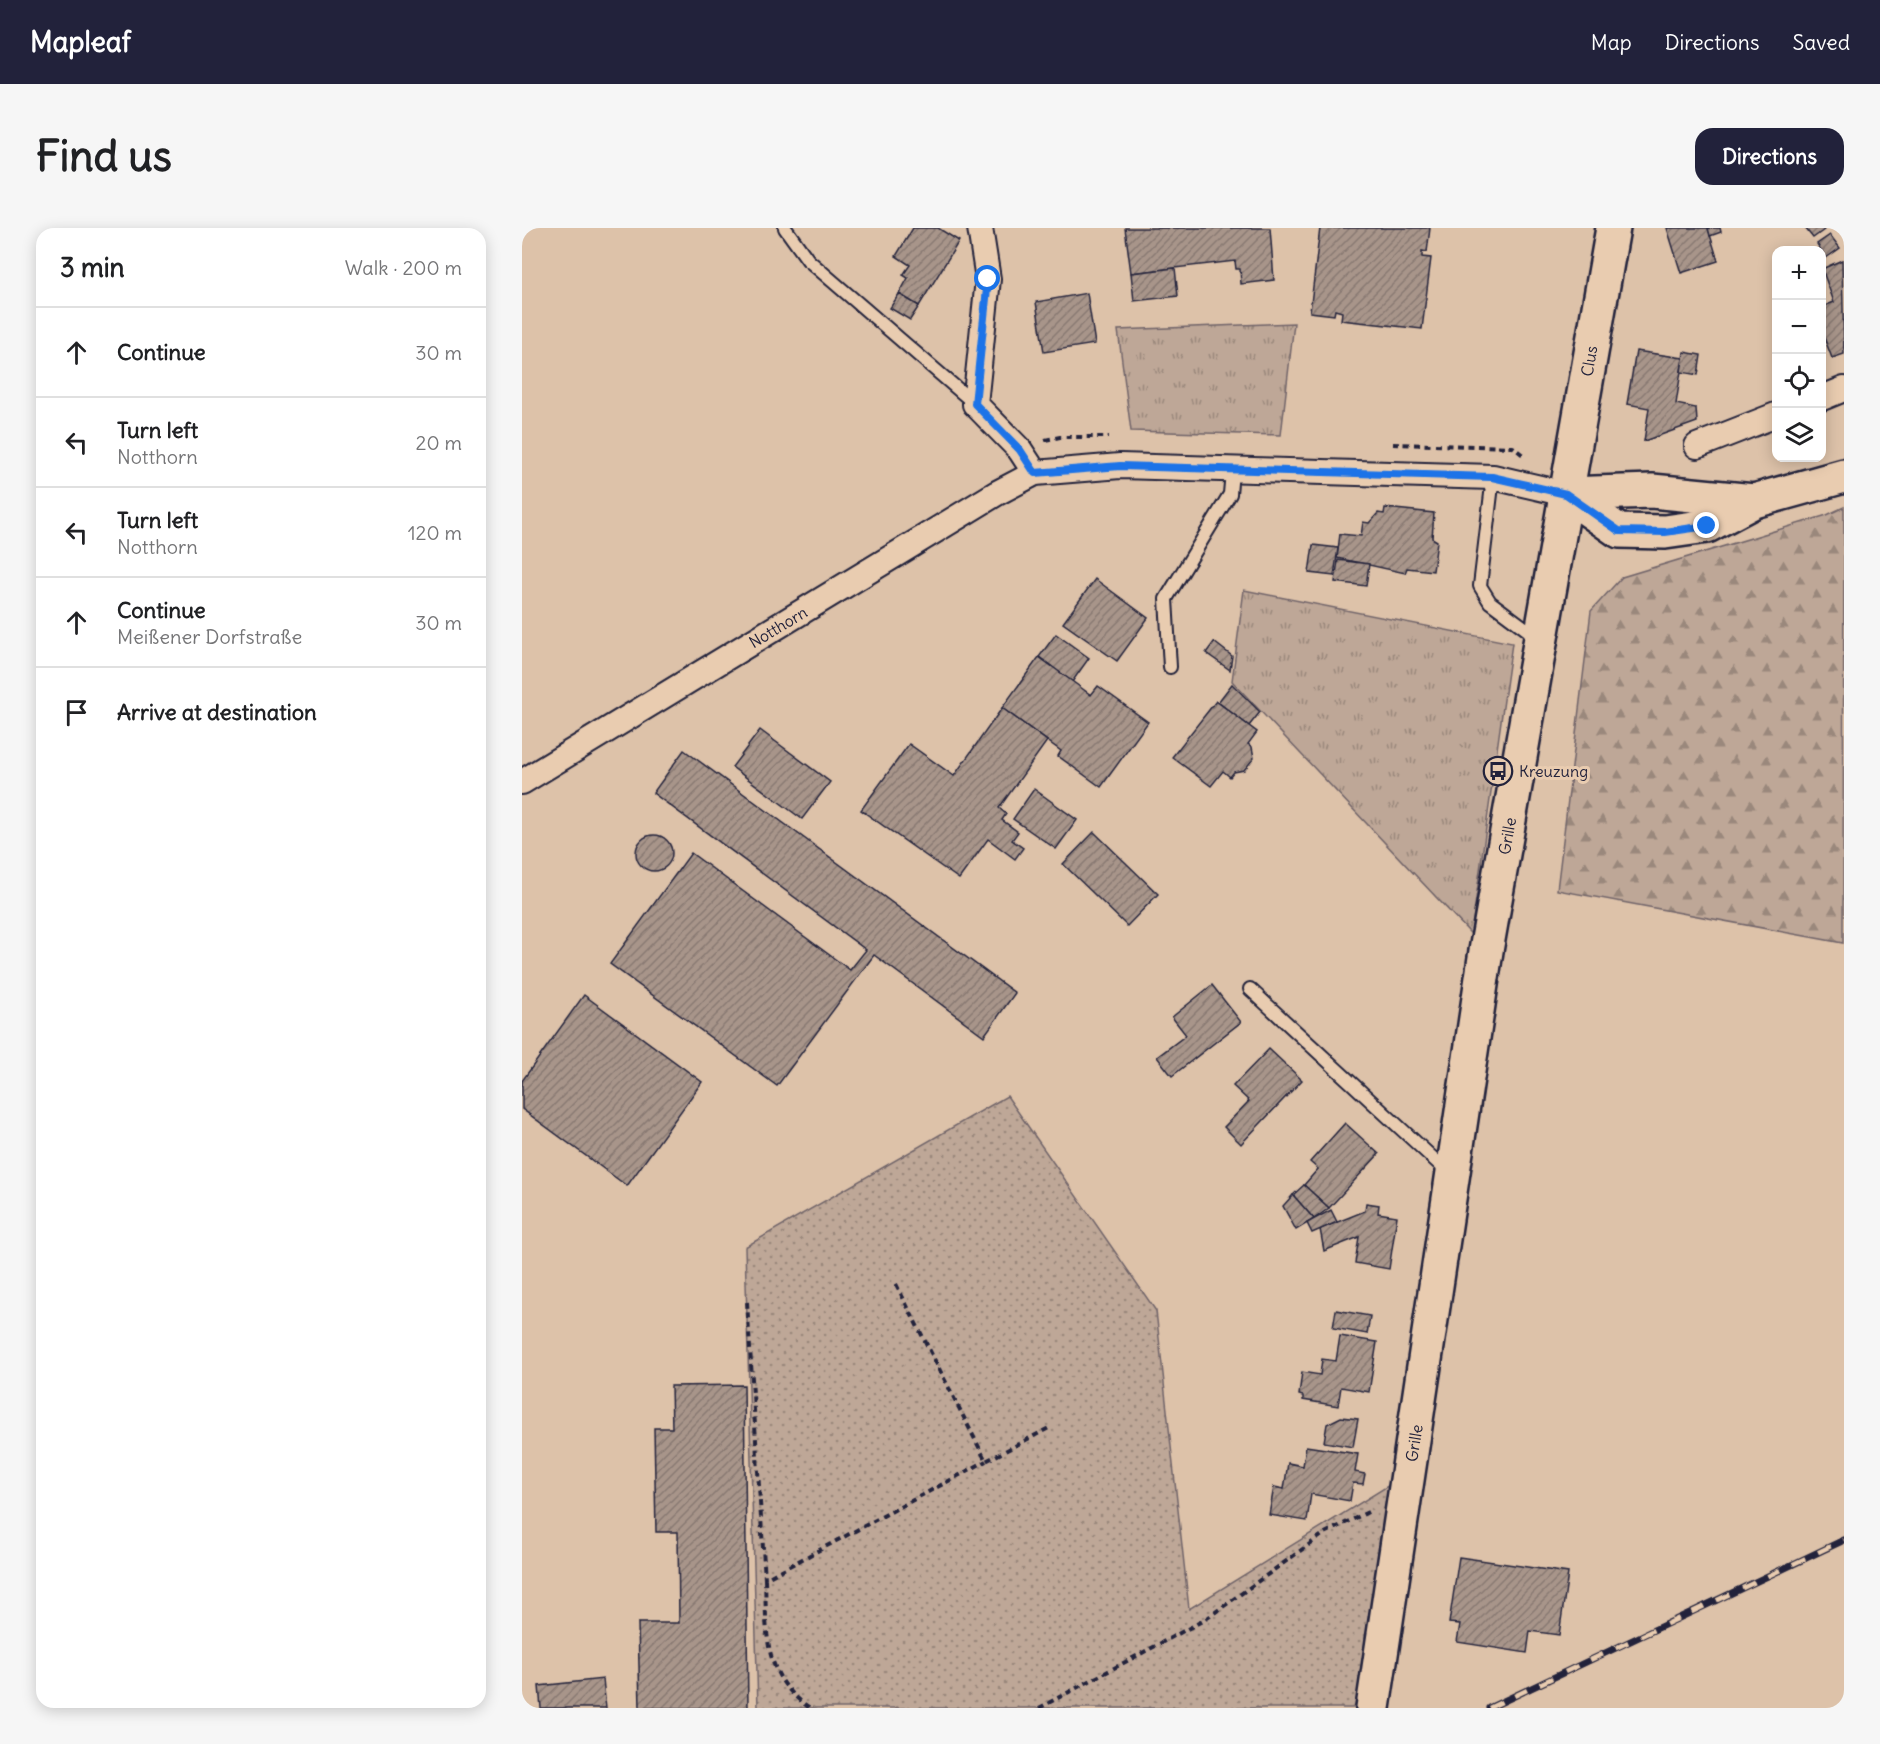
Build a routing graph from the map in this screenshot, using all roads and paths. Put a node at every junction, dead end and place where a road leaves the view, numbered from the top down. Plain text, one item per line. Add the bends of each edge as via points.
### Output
1 (785, 228) edge
2 (980, 228) edge
3 (1613, 228) edge
4 (1844, 389) edge
5 (1826, 396) edge
6 (975, 404) junction
7 (1772, 417) edge
8 (1116, 437) dead end
9 (1388, 444) dead end
10 (1697, 446) dead end
11 (1020, 450) junction
12 (1531, 462) dead end
13 (1232, 471) junction
14 (1035, 473) junction
15 (1844, 476) edge
16 (1492, 477) junction
17 (1566, 494) junction
18 (1542, 641) junction
19 (1170, 667) dead end
20 (522, 782) edge
21 (1250, 989) dead end
22 (1454, 1178) junction
23 (896, 1284) dead end
24 (747, 1302) dead end
25 (1049, 1428) dead end
26 (986, 1461) junction
27 (1407, 1492) junction
28 (765, 1579) junction
29 (810, 1708) edge
30 (1039, 1708) edge
31 (1373, 1708) edge

1 - 6 lane via 808,260
2 - 6 street via 988,279
3 - 17 main road, Clus
4 - 5 street
6 - 11 street
7 - 10 street
8 - 11 path via 1060,437
9 - 12 path via 1513,447
11 - 14 street
13 - 14 street, Notthorn via 1120,466
13 - 16 street, Notthorn
13 - 19 lane via 1230,494 1166,599
14 - 20 street, Notthorn
15 - 17 main road via 1754,501 1652,491
16 - 17 street, Notthorn
16 - 18 lane via 1480,586 1490,602
17 - 18 main road, Grille
18 - 22 main road, Grille via 1486,951
21 - 22 lane
22 - 27 main road, Grille
23 - 26 path
24 - 28 path
25 - 26 path
26 - 28 path
27 - 30 path via 1325,1533 1206,1619
27 - 31 main road, Grille
28 - 29 path via 773,1667 798,1700

